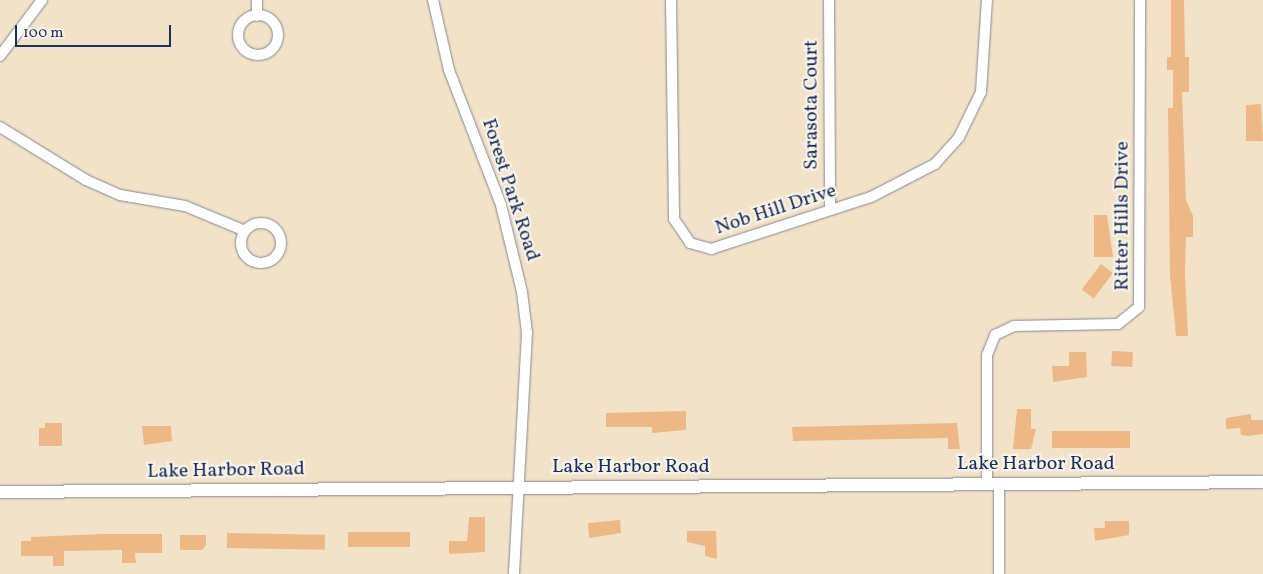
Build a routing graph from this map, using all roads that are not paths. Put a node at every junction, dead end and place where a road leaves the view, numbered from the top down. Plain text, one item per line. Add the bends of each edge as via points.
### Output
1 (42, 0) edge
2 (257, 0) edge
3 (433, 0) edge
4 (671, 0) edge
5 (829, 0) edge
6 (987, 0) edge
7 (1140, 0) edge
8 (258, 16) dead end
9 (0, 56) edge
10 (0, 127) edge
11 (830, 210) junction
12 (245, 231) junction
13 (1263, 482) edge
14 (993, 483) junction
15 (516, 487) junction
16 (0, 492) edge
17 (514, 574) edge
18 (999, 574) edge

1 - 9 street
2 - 8 street
3 - 15 street, Forest Park Road via 449,70 501,205 518,267 526,333 522,458
4 - 11 street, Nob Hill Drive via 672,204 677,229 699,247 722,249
5 - 11 street, Sarasota Court
6 - 11 street, Nob Hill Drive via 984,79 959,137 934,164 912,179
7 - 14 street, Ritter Hills Drive via 1139,307 1118,324 1014,326 995,335 987,356
10 - 12 street via 120,195 185,206
12 - 12 street via 241,242 250,259 262,263 278,255 282,242 276,229 257,223
13 - 14 street, Lake Harbor Road
14 - 15 street, Lake Harbor Road
14 - 18 street
15 - 16 street, Lake Harbor Road
15 - 17 street, Forest Park Road

